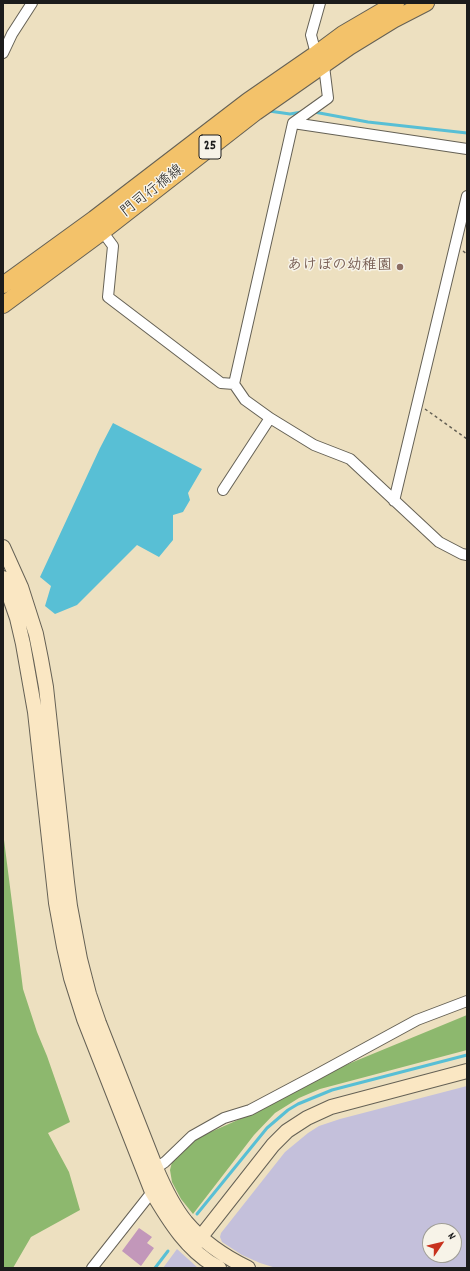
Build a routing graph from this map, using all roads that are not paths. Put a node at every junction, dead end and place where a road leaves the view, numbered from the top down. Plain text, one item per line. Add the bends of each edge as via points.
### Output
1 (32, 3) edge
2 (320, 3) edge
3 (396, 3) edge
4 (426, 3) edge
5 (3, 53) edge
6 (320, 60) junction
7 (293, 123) junction
8 (467, 149) edge
9 (467, 196) edge
10 (94, 219) junction
11 (102, 232) junction
12 (3, 285) edge
13 (3, 305) edge
14 (234, 384) junction
15 (270, 418) junction
16 (223, 490) dead end
17 (394, 501) junction
18 (3, 547) edge
19 (467, 555) edge
20 (3, 578) edge
21 (467, 1001) edge
22 (467, 1071) edge
23 (150, 1169) junction
24 (152, 1192) junction
25 (201, 1237) junction
26 (192, 1248) junction
27 (92, 1268) edge
28 (219, 1268) edge
29 (248, 1268) edge

1 - 5 street
2 - 6 street via 311,35
3 - 6 main road, 門司行橋線 / 25 via 343,34
4 - 6 main road, 門司行橋線 / 25 via 349,48
6 - 7 street via 328,98
6 - 10 main road, 門司行橋線 / 25 via 248,100
6 - 11 main road, 門司行橋線 / 25
7 - 8 street
7 - 14 street
9 - 17 street
10 - 11 street
10 - 12 main road, 門司行橋線 / 25
11 - 13 main road, 門司行橋線 / 25
11 - 14 street via 112,246 108,297 221,383
14 - 15 street via 245,400
15 - 16 street
15 - 17 street via 314,445 350,459
17 - 19 street via 439,542
18 - 23 street via 21,587 41,659 70,906 80,959 89,994
20 - 23 street via 22,638 34,704 56,903 71,978 84,1019
21 - 23 street via 417,1020 250,1110 224,1118 192,1136 165,1162
22 - 25 street via 331,1107 307,1118 287,1131 273,1145
23 - 24 street
23 - 25 street via 186,1222
24 - 26 street via 166,1216
24 - 27 street
25 - 26 street
25 - 29 street via 222,1254
26 - 28 street

